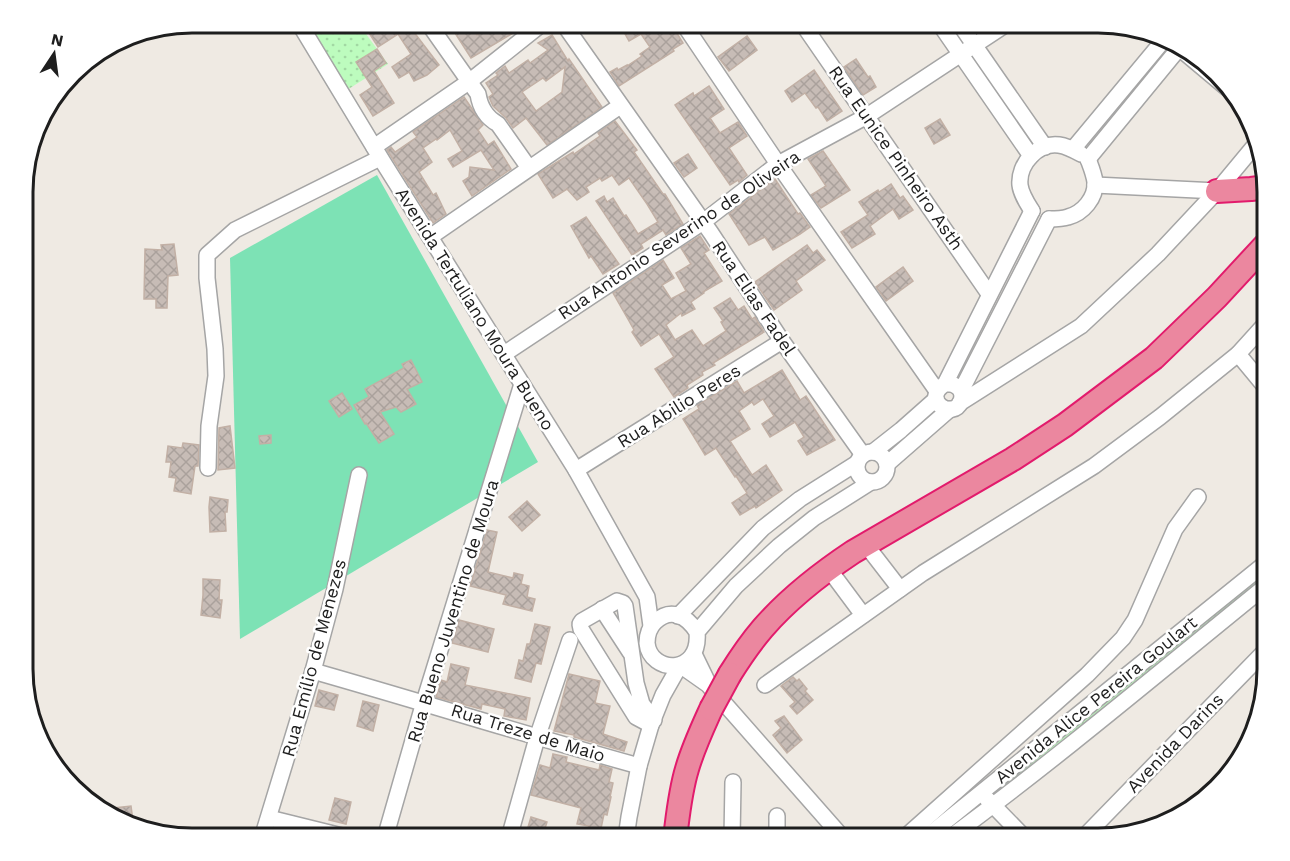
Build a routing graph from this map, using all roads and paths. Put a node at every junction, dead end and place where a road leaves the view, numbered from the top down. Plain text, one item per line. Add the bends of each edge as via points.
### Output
1 (306, 33) edge
2 (436, 33) edge
3 (529, 33) edge
4 (570, 33) edge
5 (690, 33) edge
6 (810, 33) edge
7 (947, 33) edge
8 (967, 33) edge
9 (992, 33) edge
10 (975, 45) junction
11 (1159, 45) edge
12 (1174, 53) edge
13 (961, 54) junction
14 (470, 81) junction
15 (620, 106) junction
16 (867, 116) junction
17 (1045, 147) junction
18 (1073, 149) junction
19 (1251, 149) edge
20 (379, 156) junction
21 (1031, 156) junction
22 (1088, 159) junction
23 (778, 164) junction
24 (529, 168) junction
25 (1095, 185) junction
26 (1257, 188) edge
27 (1217, 191) junction
28 (1032, 211) junction
29 (1049, 219) junction
30 (703, 222) junction
31 (430, 237) junction
32 (1257, 254) edge
33 (989, 294) junction
34 (1257, 333) edge
35 (782, 341) junction
36 (504, 354) junction
37 (1238, 354) junction
38 (1257, 377) edge
39 (522, 384) junction
40 (939, 391) junction
41 (957, 401) junction
42 (864, 456) junction
43 (887, 464) junction
44 (208, 468) dead end
45 (576, 471) junction
46 (359, 475) dead end
47 (871, 482) junction
48 (1198, 497) dead end
49 (866, 545) junction
50 (828, 568) junction
51 (1257, 570) edge
52 (900, 589) junction
53 (1257, 593) edge
54 (647, 597) junction
55 (602, 609) junction
56 (674, 615) junction
57 (863, 615) junction
58 (651, 626) junction
59 (697, 632) junction
60 (570, 640) dead end
61 (694, 654) junction
62 (632, 655) junction
63 (1257, 659) edge
64 (657, 660) junction
65 (680, 665) junction
66 (313, 671) junction
67 (1087, 675) junction
68 (765, 685) dead end
69 (663, 695) junction
70 (711, 698) junction
71 (424, 702) junction
72 (1087, 707) junction
73 (653, 723) junction
74 (1098, 723) junction
75 (537, 738) junction
76 (639, 766) junction
77 (734, 782) dead end
78 (981, 793) junction
79 (993, 806) junction
80 (777, 816) dead end
81 (268, 818) junction
82 (265, 828) edge
83 (309, 828) edge
84 (388, 828) edge
85 (512, 828) edge
86 (628, 828) edge
87 (676, 828) edge
88 (732, 828) edge
89 (777, 828) edge
90 (834, 828) edge
91 (915, 828) edge
92 (937, 828) edge
93 (963, 828) edge
94 (1015, 828) edge
95 (1093, 828) edge

1 - 20 street, Avenida Tertuliano Moura Bueno
2 - 14 street
3 - 14 street
4 - 15 street, Rua Elias Fadel
5 - 23 street
6 - 16 street, Rua Eunice Pinheiro Asth
7 - 13 street
8 - 10 street
9 - 10 street, Rua Antonio Severino de Oliveira
10 - 13 street, Rua Antonio Severino de Oliveira
10 - 17 street
11 - 18 street
12 - 22 street
13 - 16 street, Rua Antonio Severino de Oliveira
13 - 21 street
14 - 20 street
14 - 24 street via 479,103
15 - 24 street
15 - 30 street, Rua Elias Fadel
16 - 23 street, Rua Antonio Severino de Oliveira
16 - 33 street, Rua Eunice Pinheiro Asth
17 - 18 street via 1057,144
17 - 21 street
18 - 22 street
19 - 27 street
20 - 31 street, Avenida Tertuliano Moura Bueno
20 - 44 street via 235,230 207,255 216,376
21 - 28 street via 1020,184
22 - 25 street
23 - 30 street, Rua Antonio Severino de Oliveira
23 - 40 street
24 - 31 street
25 - 27 street
25 - 29 street via 1081,212
26 - 27 highway
27 - 41 street via 1158,254 1081,326
28 - 29 street
28 - 33 street
29 - 41 street
30 - 35 street, Rua Elias Fadel
30 - 36 street, Rua Antonio Severino de Oliveira
31 - 36 street, Avenida Tertuliano Moura Bueno
32 - 49 highway via 1154,358 1065,425
33 - 40 street
34 - 37 street
35 - 42 street, Rua Elias Fadel
35 - 45 street, Rua Abilio Peres
36 - 39 street, Avenida Tertuliano Moura Bueno
37 - 38 street
37 - 52 street via 1094,466
39 - 45 street, Avenida Tertuliano Moura Bueno
39 - 71 street, Rua Bueno Juventino de Moura
40 - 41 street via 939,405 944,408
40 - 41 street via 951,383 957,386
40 - 42 street via 901,430
41 - 43 street
42 - 43 street via 879,453
42 - 47 street via 857,470 859,476
42 - 56 street via 764,528
43 - 47 street via 884,477
45 - 54 street, Avenida Tertuliano Moura Bueno
46 - 66 street, Rua Emílio de Menezes
47 - 59 street via 779,546 736,586
48 - 67 street via 1175,529 1136,620
49 - 50 highway
49 - 52 street
50 - 57 street
50 - 70 highway, bridge via 763,628
51 - 72 street, Avenida Alice Pereira Goulart
52 - 57 street
53 - 74 street, Avenida Alice Pereira Goulart
54 - 56 street, Avenida Tertuliano Moura Bueno
54 - 58 street, Avenida Tertuliano Moura Bueno
55 - 62 street
55 - 62 street via 617,601 625,606
55 - 73 street via 582,621 581,629 636,717
56 - 58 street via 659,618
56 - 59 street via 691,622
57 - 68 street
58 - 64 street via 648,648
59 - 61 street
60 - 75 street
61 - 65 street
61 - 70 street
62 - 73 street via 642,704
63 - 95 street, Avenida Darins
64 - 65 street
64 - 69 street
65 - 69 street
65 - 70 street
66 - 71 street, Rua Treze de Maio
66 - 81 street, Rua Emílio de Menezes
67 - 72 street
67 - 91 street
69 - 73 street
70 - 87 highway via 686,771
70 - 90 street
71 - 75 street, Rua Treze de Maio
71 - 84 street, Rua Bueno Juventino de Moura
72 - 74 street
72 - 78 street, Avenida Alice Pereira Goulart
73 - 76 street
74 - 79 street, Avenida Alice Pereira Goulart
75 - 76 street, Rua Treze de Maio
75 - 85 street
76 - 86 street
77 - 88 street
78 - 79 street
78 - 92 street, Avenida Alice Pereira Goulart
79 - 93 street, Avenida Alice Pereira Goulart
79 - 94 street
80 - 89 street
81 - 82 street, Rua Emílio de Menezes
81 - 83 street

